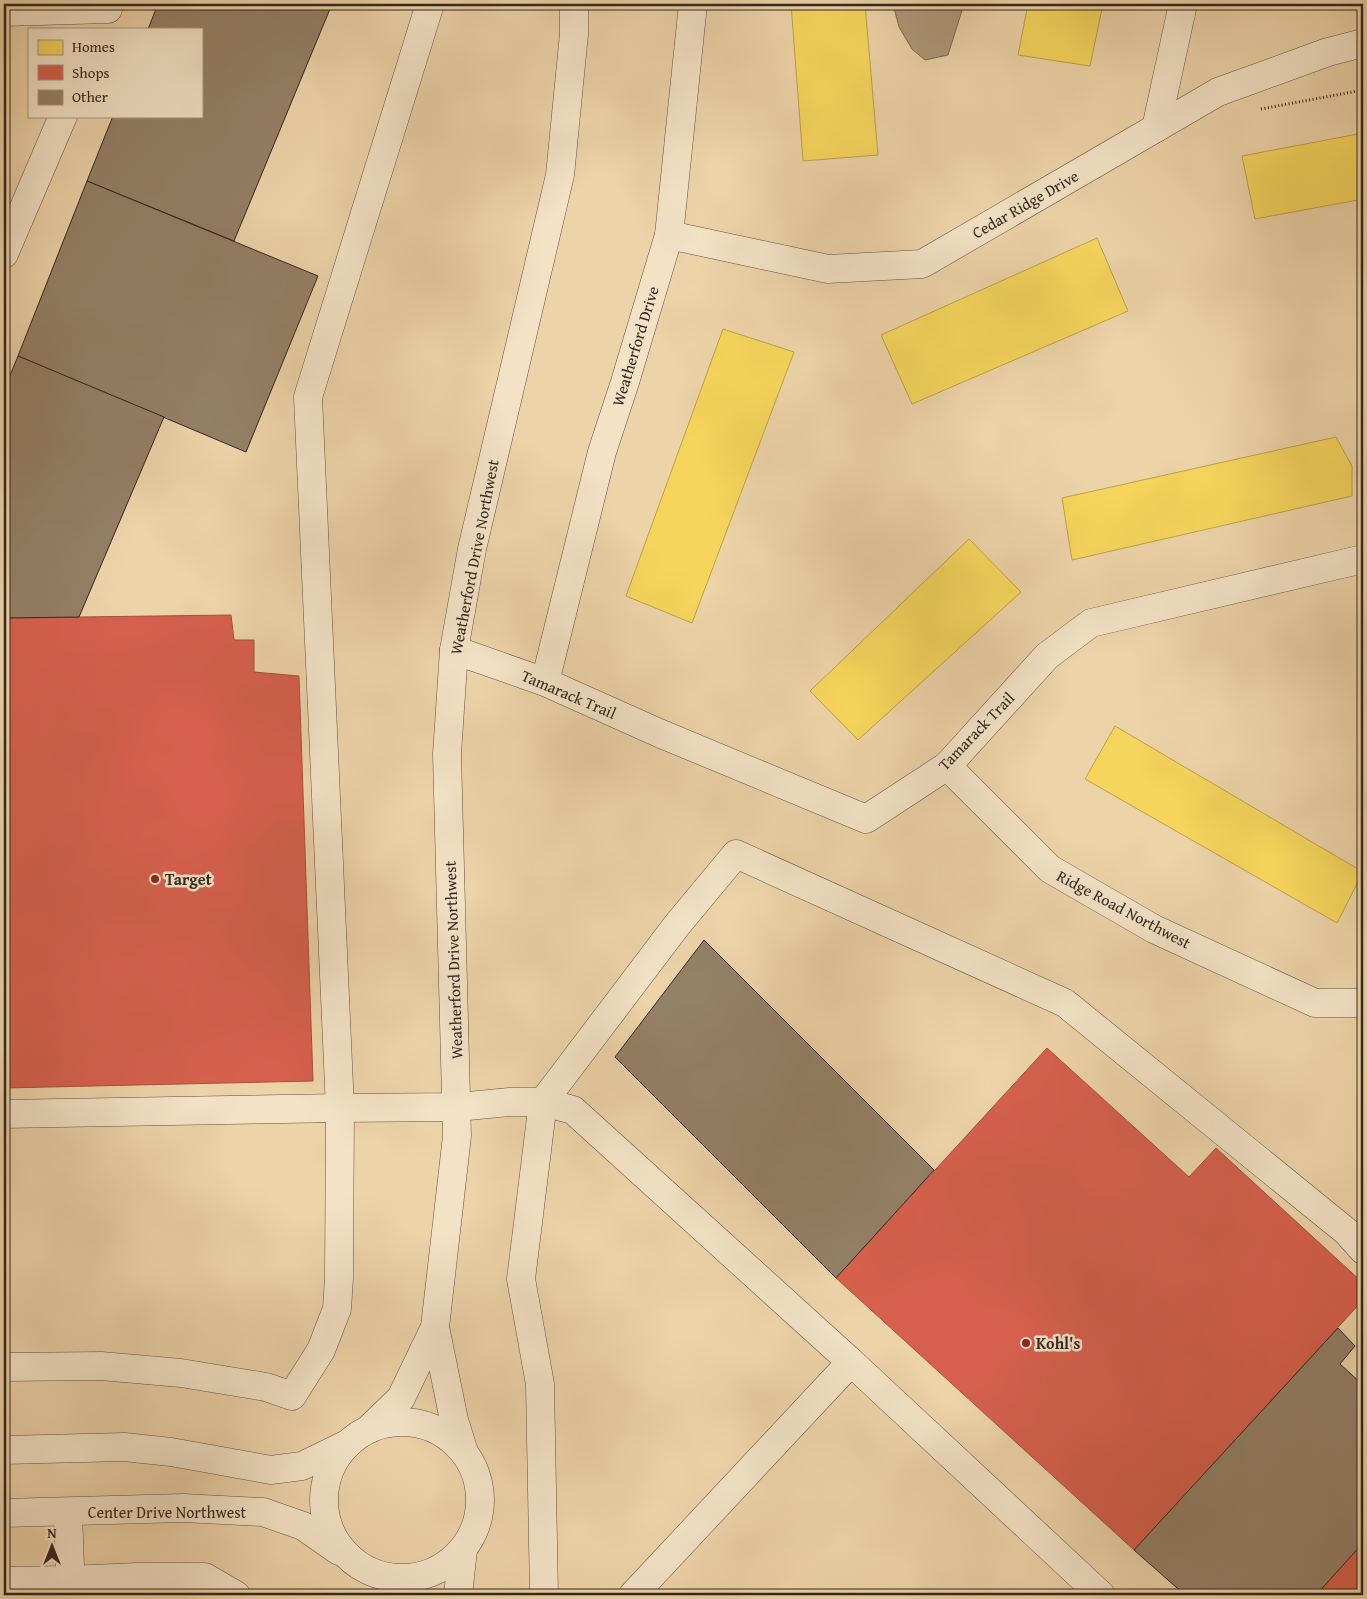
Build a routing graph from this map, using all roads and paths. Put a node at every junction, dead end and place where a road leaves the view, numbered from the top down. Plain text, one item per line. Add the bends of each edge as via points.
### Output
1 (430, 4) edge
2 (574, 4) edge
3 (693, 4) edge
4 (1183, 4) edge
5 (4, 12) edge
6 (106, 14) edge
7 (1363, 43) edge
8 (1363, 90) edge
9 (1260, 110) dead end
10 (61, 118) edge
11 (1156, 128) junction
12 (669, 236) junction
13 (4, 254) edge
14 (1363, 559) edge
15 (454, 650) junction
16 (545, 682) junction
17 (947, 766) junction
18 (1363, 1003) edge
19 (542, 1102) junction
20 (458, 1107) junction
21 (340, 1108) junction
22 (4, 1114) edge
23 (1363, 1250) edge
24 (435, 1327) junction
25 (851, 1362) junction
26 (4, 1367) edge
27 (358, 1437) junction
28 (4, 1450) edge
29 (464, 1452) junction
30 (68, 1512) junction
31 (4, 1513) edge
32 (463, 1550) junction
33 (348, 1557) junction
34 (4, 1581) edge
35 (399, 1587) edge
36 (71, 1588) edge
37 (236, 1595) edge
38 (458, 1595) edge
39 (544, 1595) edge
40 (633, 1595) edge
41 (1101, 1595) edge

1 - 21 street via 308,397
2 - 15 street, Weatherford Drive Northwest via 560,175 472,549
3 - 12 street, Weatherford Drive
4 - 11 street
5 - 6 street
7 - 11 street, Cedar Ridge Drive via 1328,52 1218,92
8 - 9 path
10 - 13 street
11 - 12 street, Cedar Ridge Drive via 922,264 828,269
12 - 16 street, Weatherford Drive via 602,452
14 - 17 street, Tamarack Trail via 1091,623 1047,656
15 - 16 street, Tamarack Trail
15 - 20 street, Weatherford Drive Northwest via 447,754
16 - 17 street, Tamarack Trail via 866,819
17 - 18 street, Ridge Road Northwest via 1050,869 1154,929 1315,1003
19 - 20 street
19 - 23 street via 676,925 736,854 1065,1003 1346,1232
19 - 25 street via 573,1110
19 - 39 street via 521,1280 540,1384
20 - 21 street
20 - 24 street, Weatherford Drive Northwest
21 - 22 street
21 - 26 street via 337,1309 321,1350 292,1396 266,1387 181,1373 102,1366
24 - 27 street, Weatherford Drive Northwest via 401,1398
24 - 29 street, Weatherford Drive Northwest via 454,1420
25 - 40 street
25 - 41 street
27 - 28 street via 302,1466 271,1470 124,1447
27 - 29 street via 394,1422 420,1424 445,1434
27 - 33 street via 332,1464 324,1488 324,1513 333,1537
29 - 32 street via 477,1475 481,1502 476,1528
30 - 31 street, Center Drive Northwest
30 - 33 street, Center Drive Northwest via 183,1508 263,1512 303,1526
30 - 36 street
32 - 35 street via 443,1568
32 - 38 street
33 - 35 street
34 - 36 street
36 - 37 street via 138,1577 205,1577

